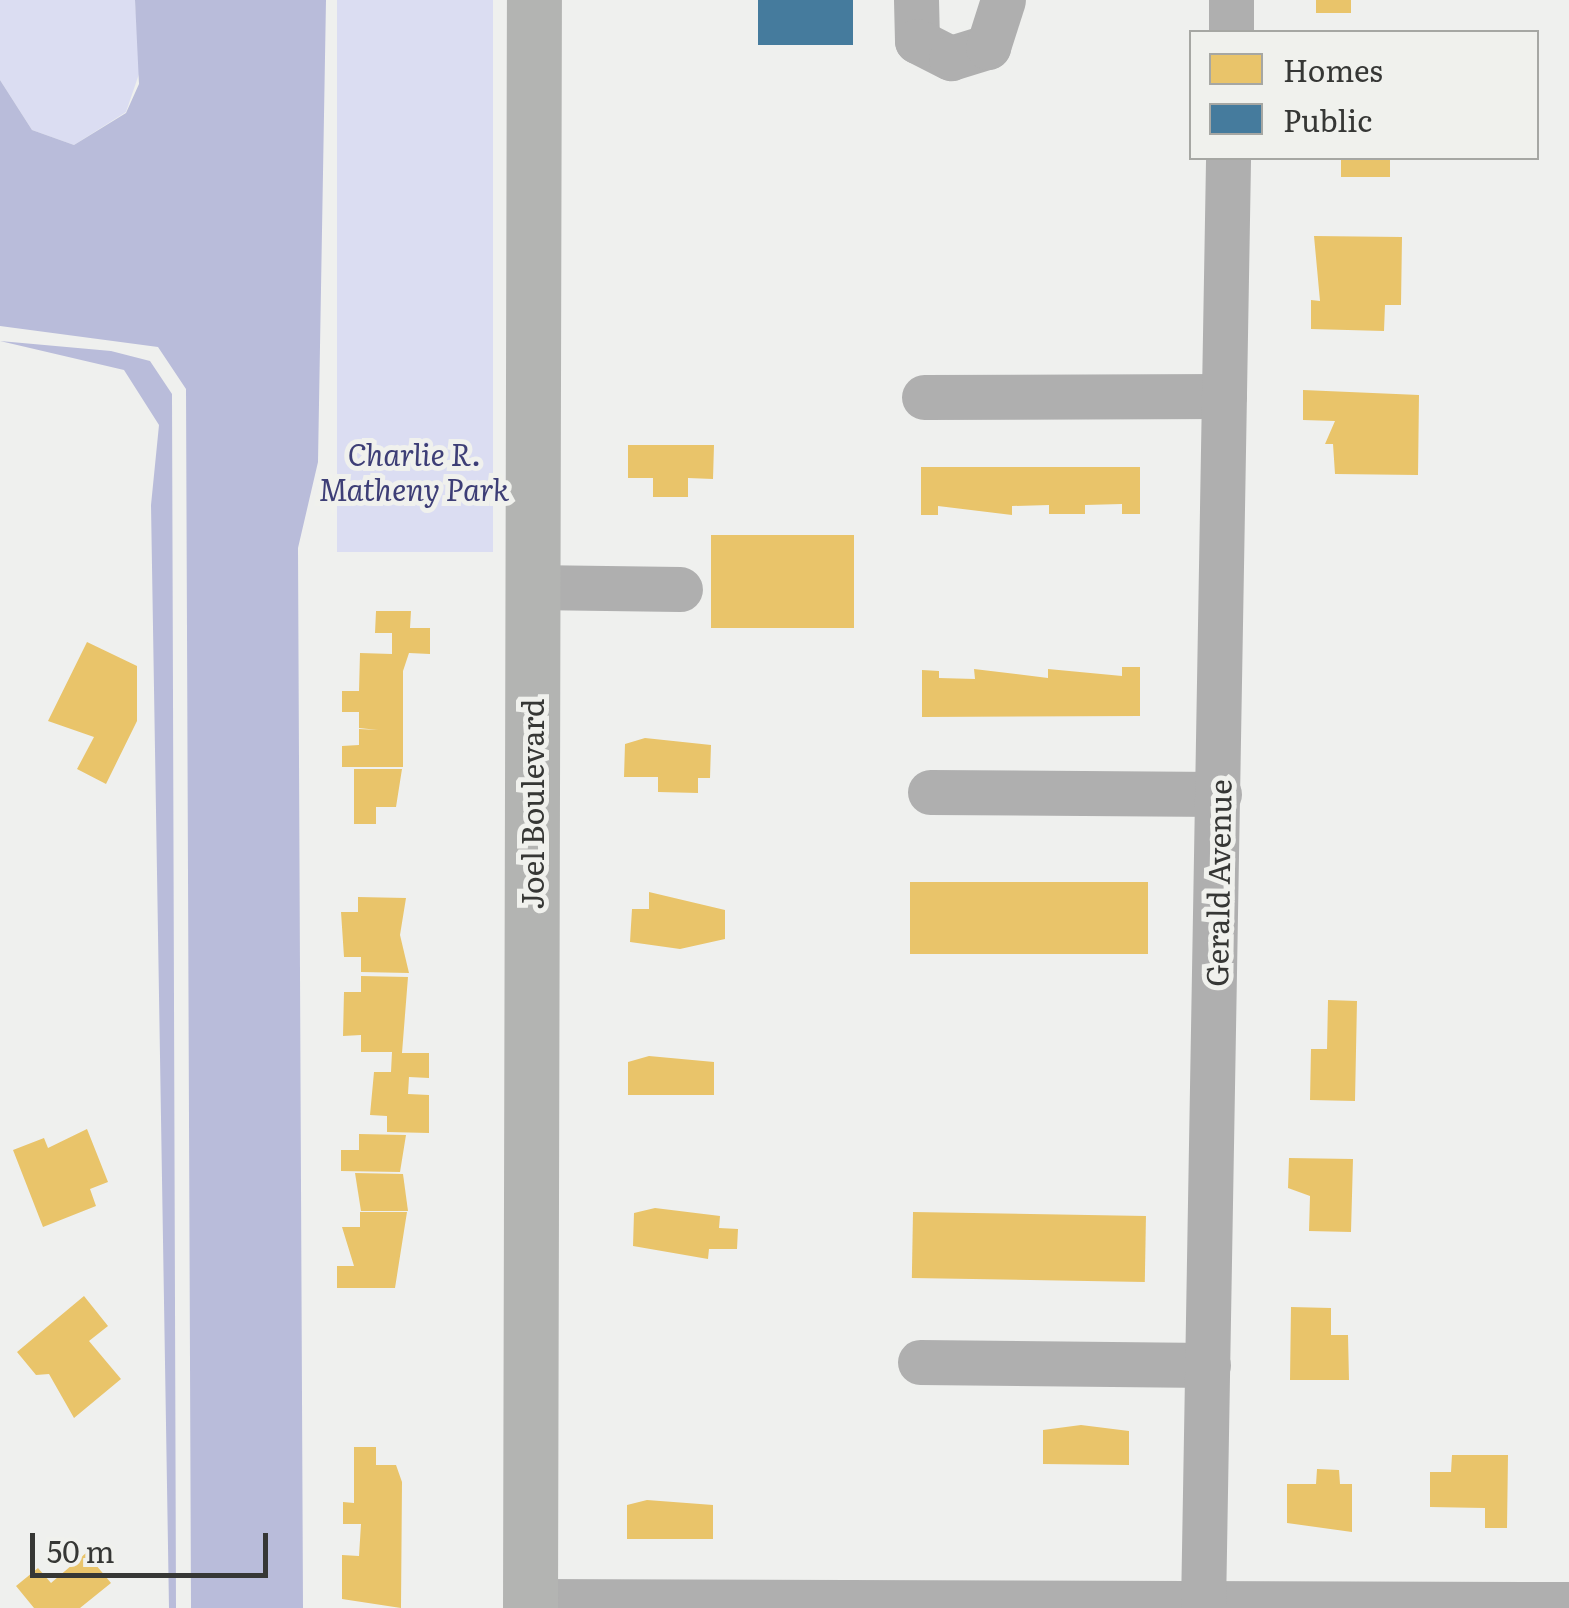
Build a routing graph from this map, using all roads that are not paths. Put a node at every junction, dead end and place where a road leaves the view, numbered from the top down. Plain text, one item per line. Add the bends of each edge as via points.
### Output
1 (534, 0) edge
2 (916, 0) edge
3 (1003, 0) edge
4 (1231, 0) edge
5 (1231, 30) edge
6 (1228, 160) edge
7 (1224, 396) junction
8 (924, 397) dead end
9 (532, 587) junction
10 (680, 589) dead end
11 (930, 792) dead end
12 (1218, 794) junction
13 (920, 1362) dead end
14 (1208, 1364) junction
15 (530, 1604) edge
16 (1569, 1604) edge
17 (1204, 1605) edge

1 - 9 main road, Joel Boulevard
2 - 3 street via 917,41 951,58 988,47
4 - 5 street
6 - 7 street, Gerald Avenue
7 - 8 street
7 - 12 street, Gerald Avenue
9 - 10 street
9 - 15 main road, Joel Boulevard
11 - 12 street
12 - 14 street, Gerald Avenue
13 - 14 street
14 - 17 street, Gerald Avenue
15 - 17 street
16 - 17 street

